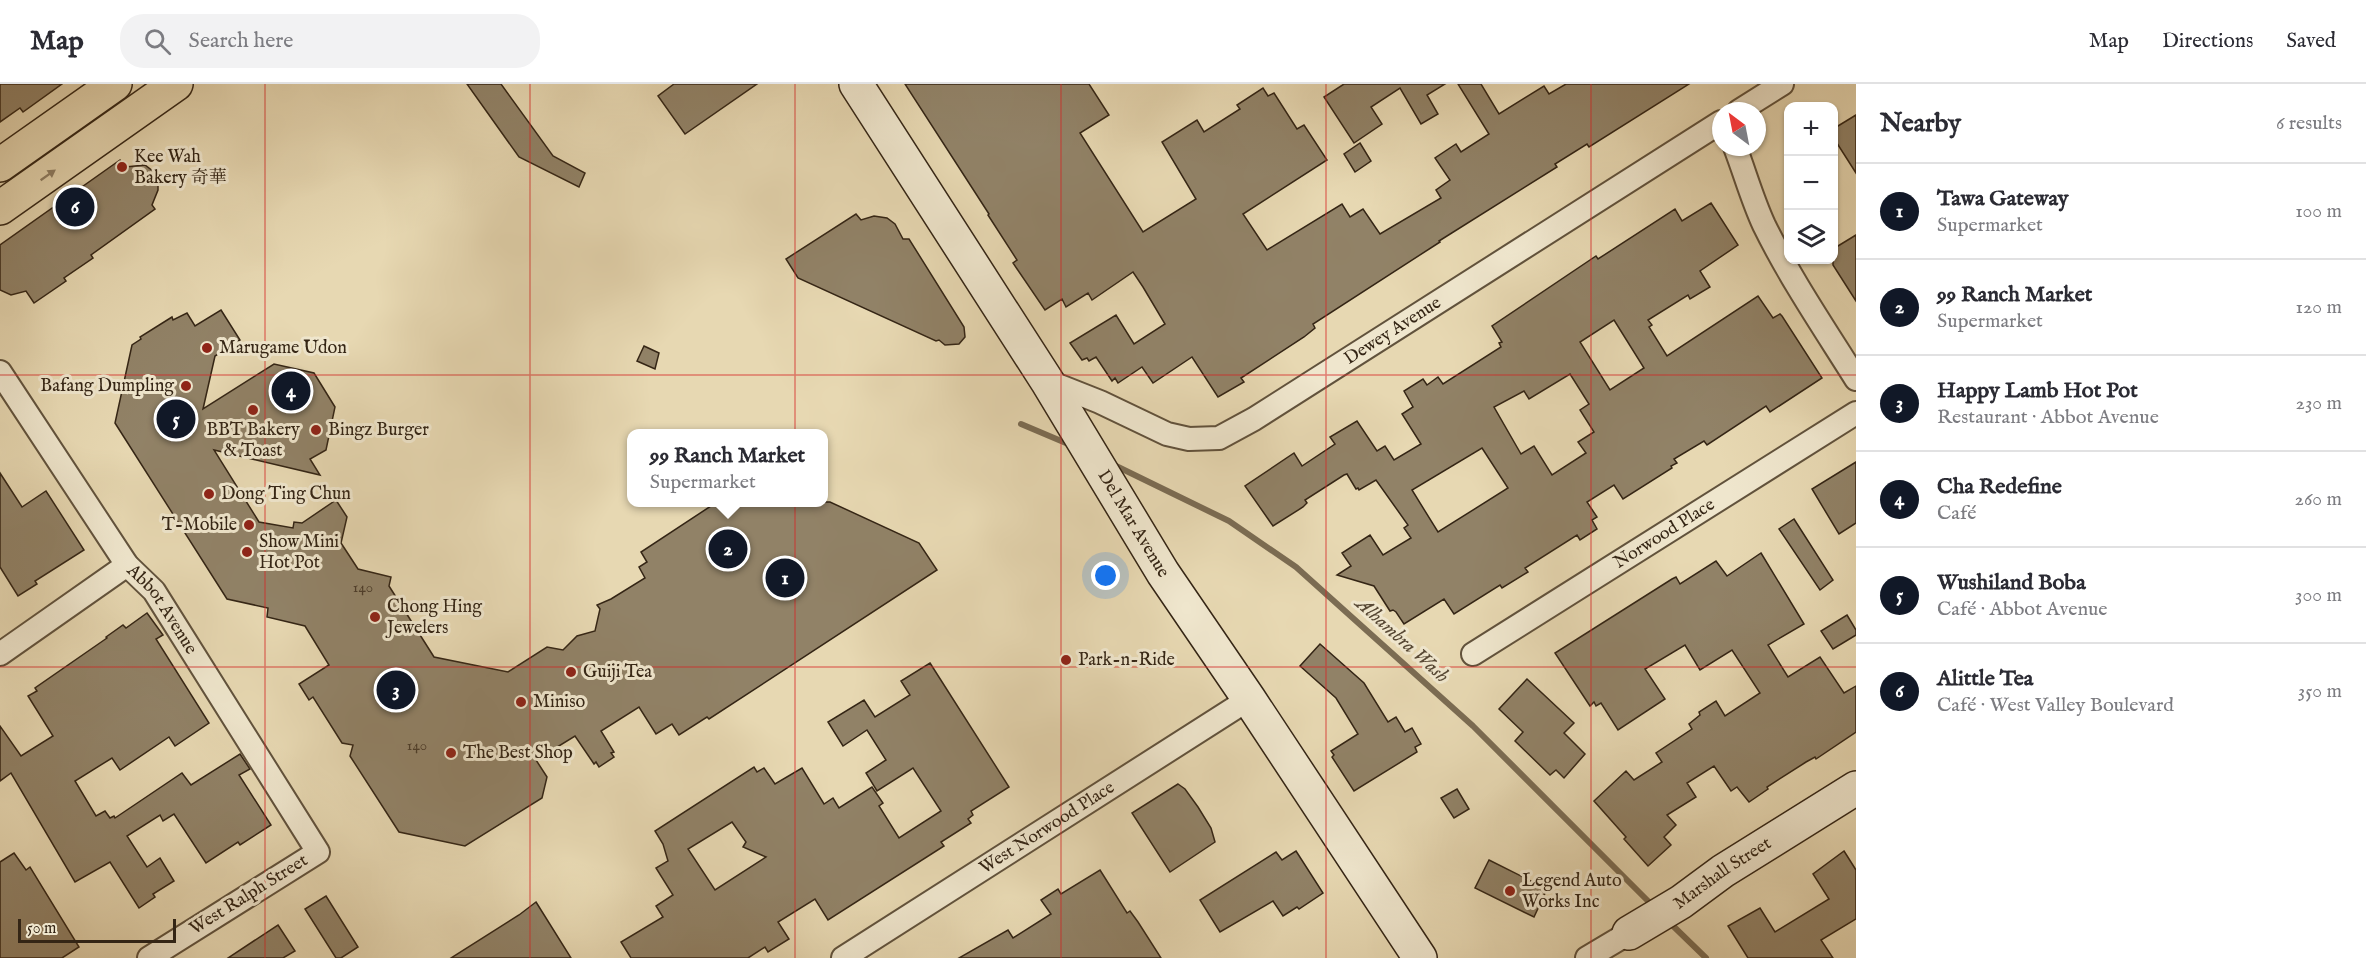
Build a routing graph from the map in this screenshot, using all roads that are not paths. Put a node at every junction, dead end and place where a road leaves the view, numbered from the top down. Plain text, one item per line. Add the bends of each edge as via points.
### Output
1 (115, 84) edge
2 (176, 84) edge
3 (856, 84) edge
4 (1767, 88) edge
5 (1750, 102) edge
6 (1712, 128) edge
7 (1738, 156) edge
8 (0, 165) edge
9 (0, 208) edge
10 (0, 372) edge
11 (1856, 379) edge
12 (1047, 381) junction
13 (1856, 413) edge
14 (127, 565) junction
15 (0, 654) edge
16 (1473, 654) dead end
17 (1249, 699) junction
18 (1856, 788) edge
19 (318, 852) joint
20 (1629, 933) joint
21 (149, 958) edge
22 (843, 958) edge
23 (1420, 958) edge
24 (1587, 958) edge

1 - 8 main road
9 -> 2 main road
3 - 12 main road, Del Mar Avenue
4 - 5 street
6 - 12 street, Dewey Avenue via 1219,438 1189,439 1167,434
7 - 11 street via 1764,224
10 - 14 street, Abbot Avenue
12 - 17 main road, Del Mar Avenue via 1162,573
13 - 16 street, Norwood Place
14 - 15 street
14 - 19 street, Abbot Avenue via 154,591
17 - 22 street, West Norwood Place
17 - 23 main road, Del Mar Avenue
18 - 20 main road, Marshall Street
19 - 21 street, West Ralph Street
20 - 24 street, Marshall Street

